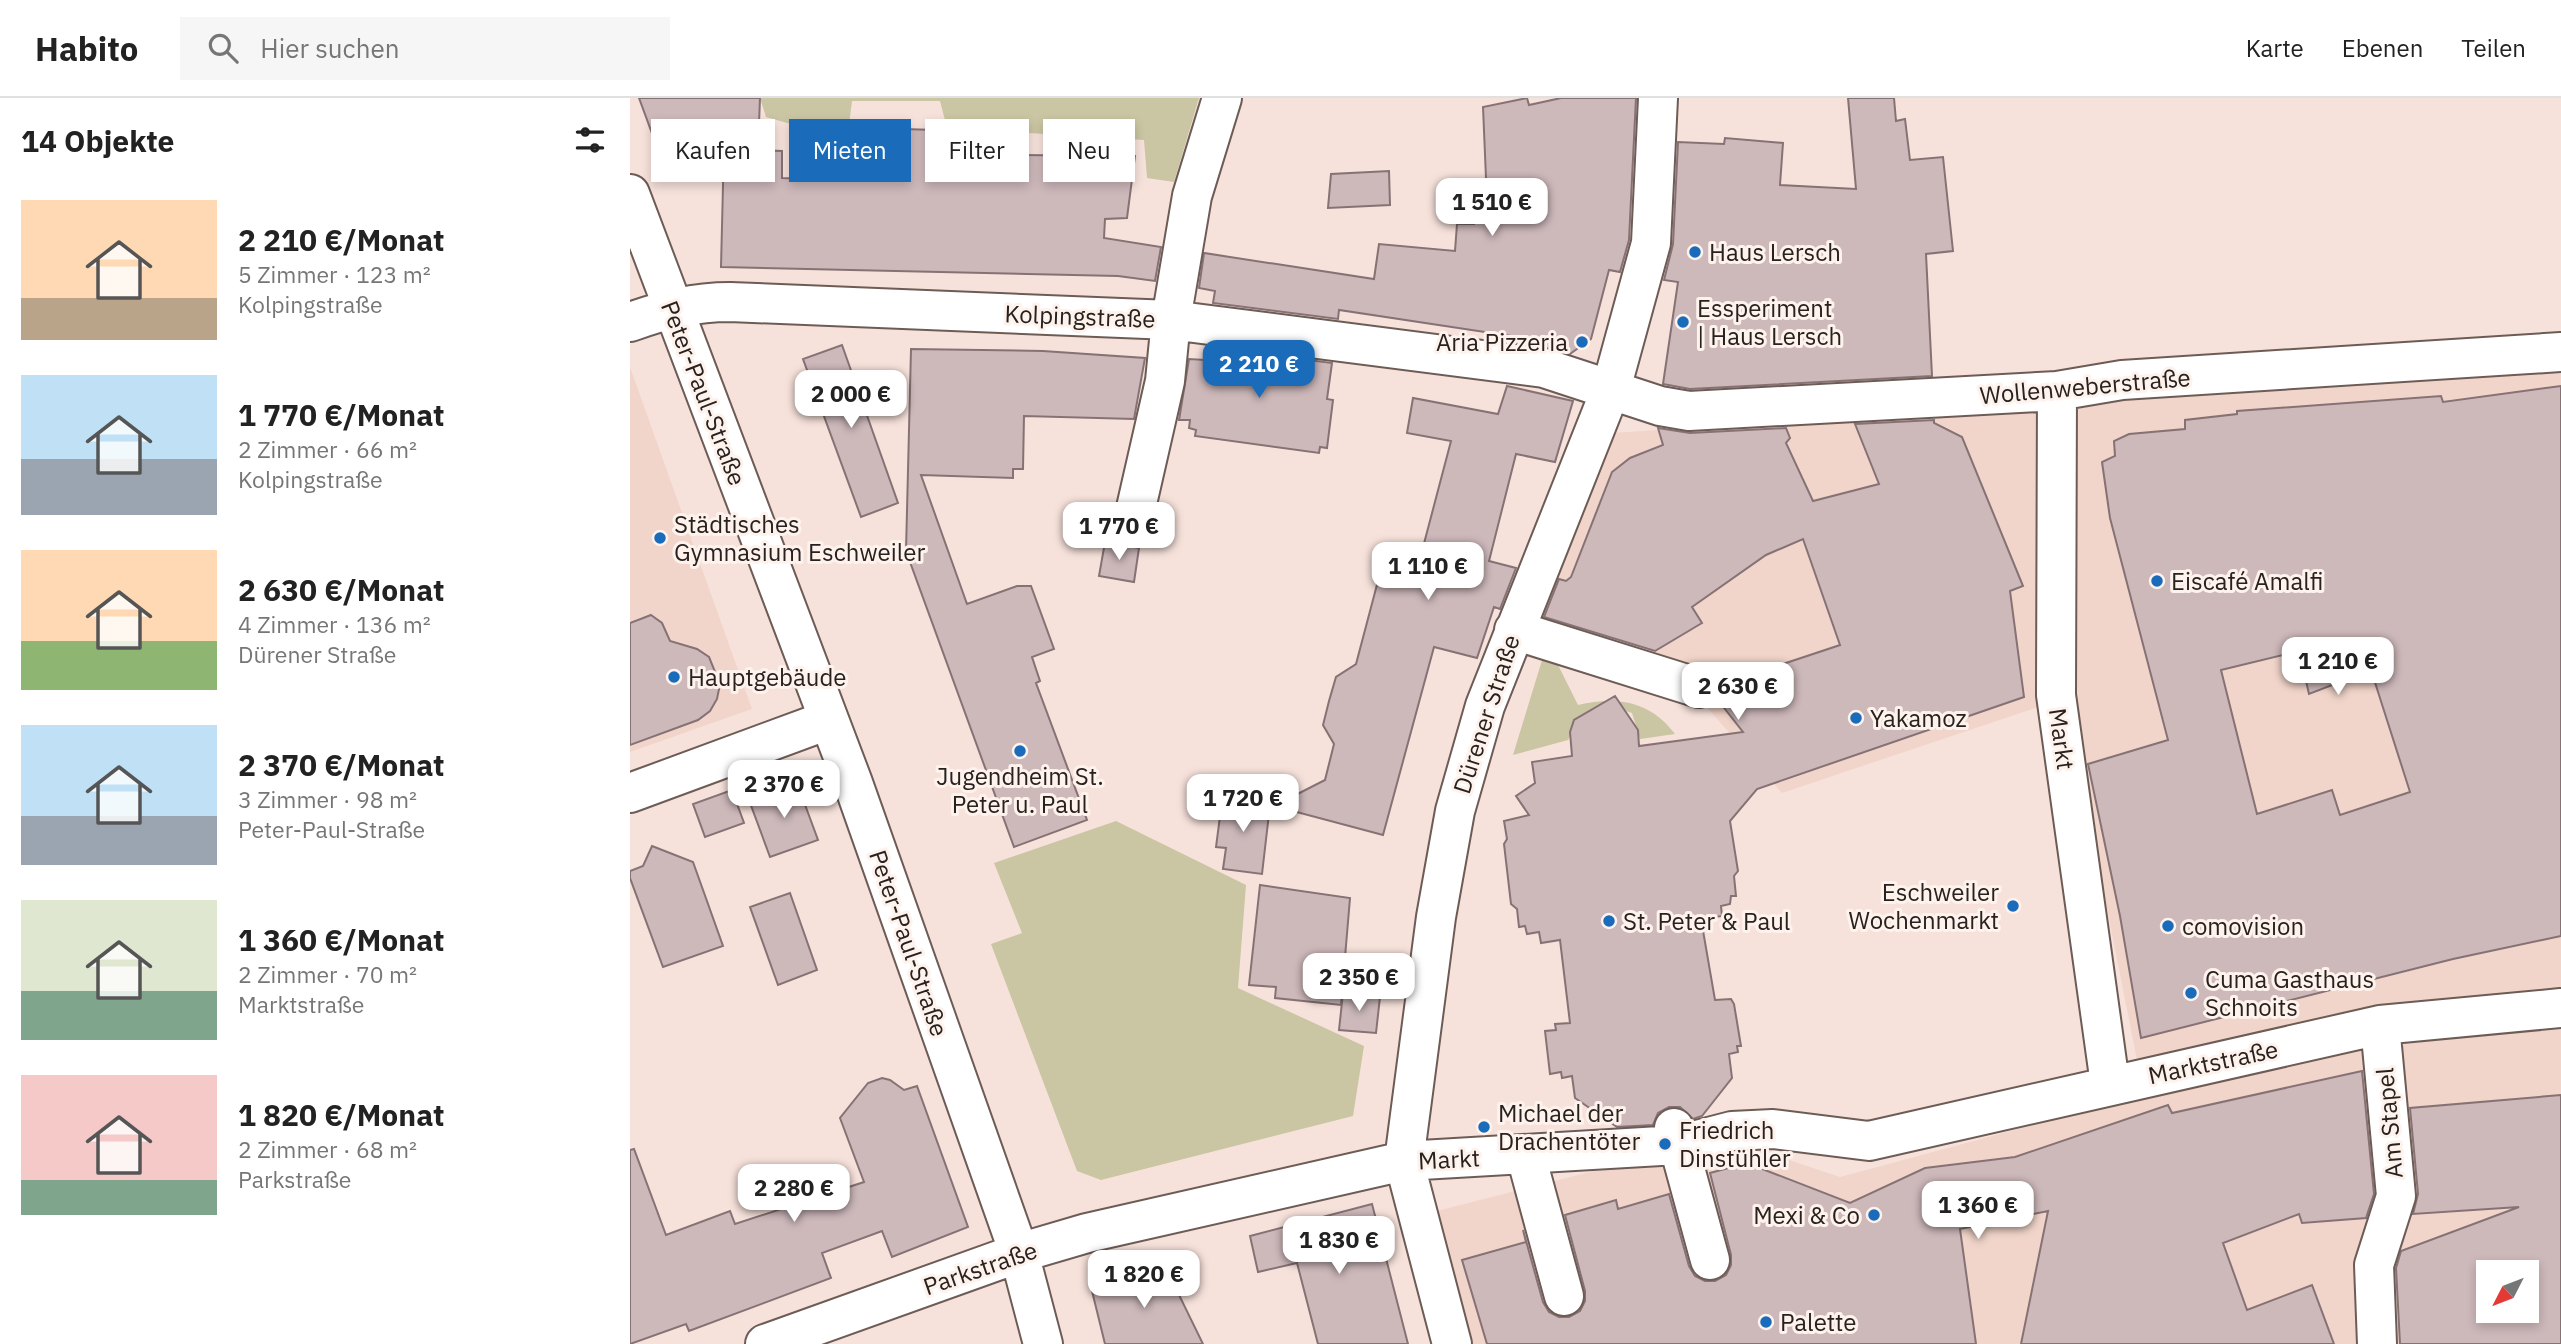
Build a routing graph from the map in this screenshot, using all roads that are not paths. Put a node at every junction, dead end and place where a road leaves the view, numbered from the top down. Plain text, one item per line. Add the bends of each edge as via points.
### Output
1 (1222, 98) edge
2 (1658, 98) edge
3 (630, 194) edge
4 (671, 308) junction
5 (1171, 320) junction
6 (630, 322) edge
7 (2561, 352) edge
8 (1611, 389) junction
9 (2057, 391) junction
10 (1136, 508) dead end
11 (1514, 630) junction
12 (1699, 688) dead end
13 (828, 720) junction
14 (630, 793) edge
15 (2561, 1008) edge
16 (2380, 1025) junction
17 (2110, 1084) junction
18 (1676, 1137) junction
19 (1869, 1142) joint
20 (1526, 1156) junction
21 (1404, 1161) junction
22 (1018, 1253) junction
23 (1710, 1260) dead end
24 (1564, 1296) dead end
25 (765, 1344) edge
26 (1043, 1344) edge
27 (1452, 1344) edge
28 (2377, 1344) edge

1 - 5 street via 1192,196
2 - 8 street, Dürener Straße via 1651,243
3 - 4 street, Peter-Paul-Straße
4 - 5 street, Kolpingstraße via 730,302
4 - 6 street, Kolpingstraße
4 - 13 street, Peter-Paul-Straße
5 - 8 street, Kolpingstraße via 1544,368
5 - 10 street via 1165,381
7 - 9 street, Wollenweberstraße via 2122,380
8 - 9 street, Wollenweberstraße via 1689,411
8 - 11 street, Dürener Straße
9 - 17 street, Markt via 2056,695
11 - 12 street
11 - 21 street, Dürener Straße via 1485,706 1454,811
13 - 14 street
13 - 22 street, Peter-Paul-Straße
15 - 16 street, Marktstraße
16 - 17 street, Marktstraße
16 - 28 street, Am Stapel via 2396,1196 2374,1265
17 - 19 street, Marktstraße
18 - 19 street, Markt via 1773,1129
18 - 20 street, Markt
18 - 23 street
20 - 21 street, Markt
20 - 24 street
21 - 22 street, Parkstraße
21 - 27 street, Dürener Straße
22 - 25 street, Parkstraße
22 - 26 street, Peter-Paul-Straße

